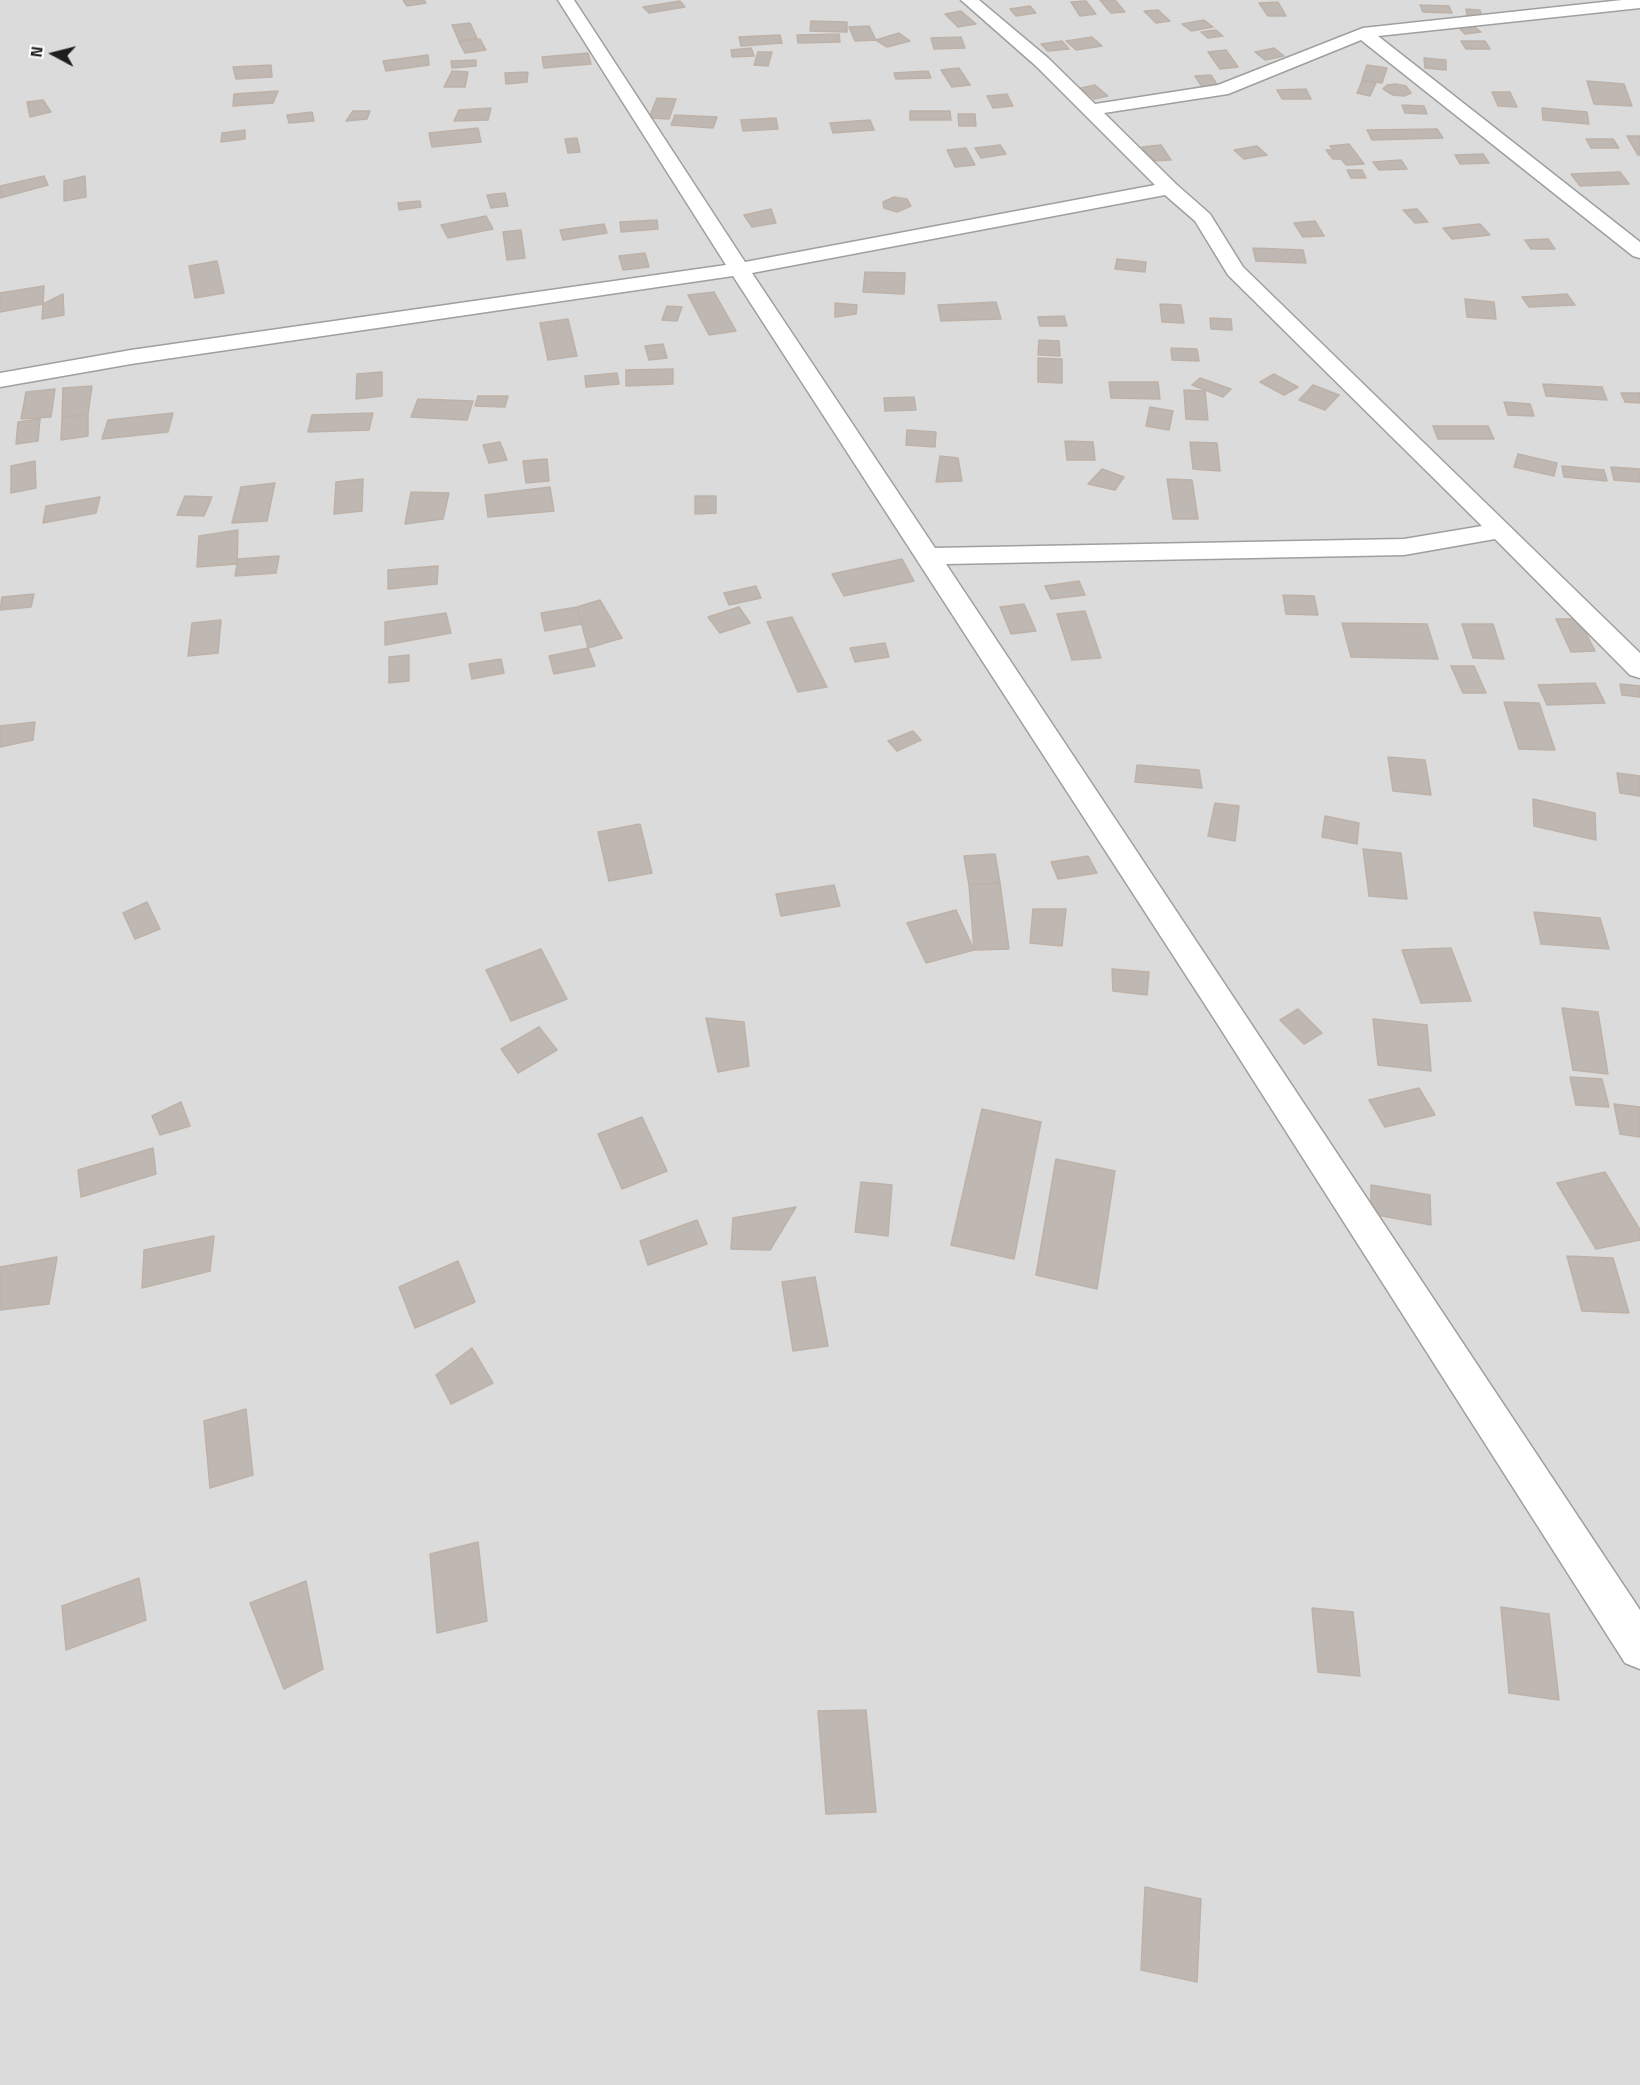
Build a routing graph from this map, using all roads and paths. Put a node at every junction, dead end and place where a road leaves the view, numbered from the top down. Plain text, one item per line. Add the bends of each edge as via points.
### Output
1 (566, 0) edge
2 (969, 0) edge
3 (1640, 3) edge
4 (1363, 33) junction
5 (1091, 110) junction
6 (1169, 188) junction
7 (1640, 252) edge
8 (739, 270) junction
9 (0, 380) edge
10 (1501, 530) junction
11 (927, 556) junction
12 (1640, 669) edge
13 (1640, 1648) edge

1 - 8 street
2 - 5 street
3 - 4 street
4 - 5 street via 1222,90
4 - 7 street
5 - 6 street
6 - 8 street
6 - 10 street via 1203,219 1235,271
8 - 9 street via 131,357
8 - 11 street
10 - 11 street via 1404,547
10 - 12 street
11 - 13 street

